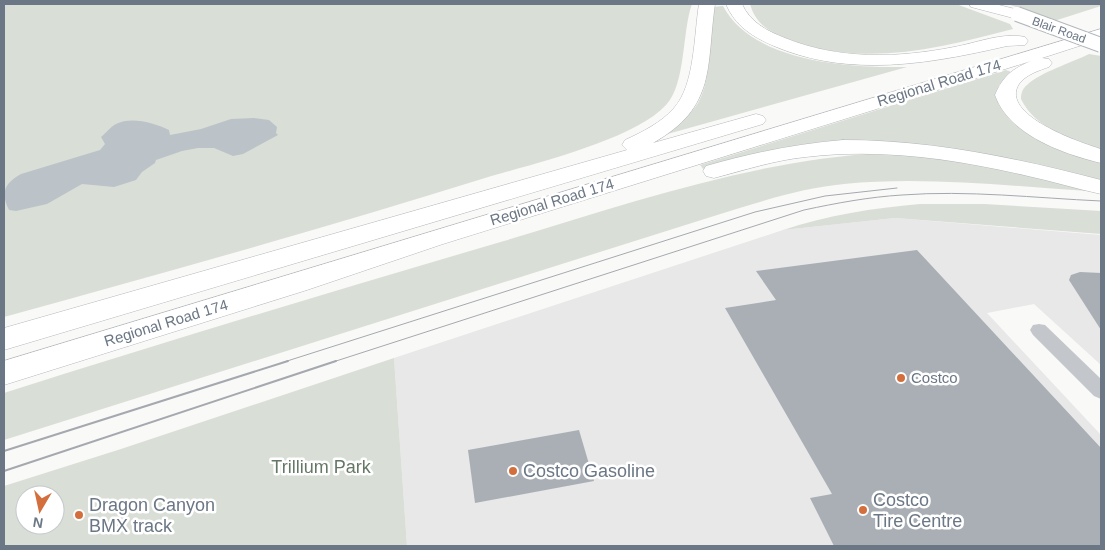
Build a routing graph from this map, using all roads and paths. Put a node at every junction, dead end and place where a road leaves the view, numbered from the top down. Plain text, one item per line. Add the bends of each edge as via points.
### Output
1 (707, 4) edge
2 (734, 4) edge
3 (977, 4) edge
4 (1017, 14) joint
5 (1101, 18) edge
6 (1101, 34) edge
7 (1101, 39) edge
8 (1018, 41) junction
9 (1101, 45) edge
10 (1101, 156) edge
11 (1091, 184) edge
12 (280, 259) junction
13 (297, 283) junction
14 (1039, 330) dead end
15 (4, 339) edge
16 (4, 373) edge
17 (1101, 391) edge

1 - 12 highway via 693,90 681,111 658,131 620,150
2 - 8 highway via 742,18 764,35 798,49 834,58 904,60
3 - 4 highway
4 - 9 main road, Blair Road, bridge
5 - 8 highway, Regional Road 174
6 - 13 highway, Regional Road 174
7 - 10 highway via 1019,74 1005,92 1012,110 1036,130
8 - 12 highway, Regional Road 174
11 - 13 highway via 998,161 929,150 871,146 808,150 722,168
12 - 15 highway, Regional Road 174
13 - 16 highway, Regional Road 174
14 - 17 street

